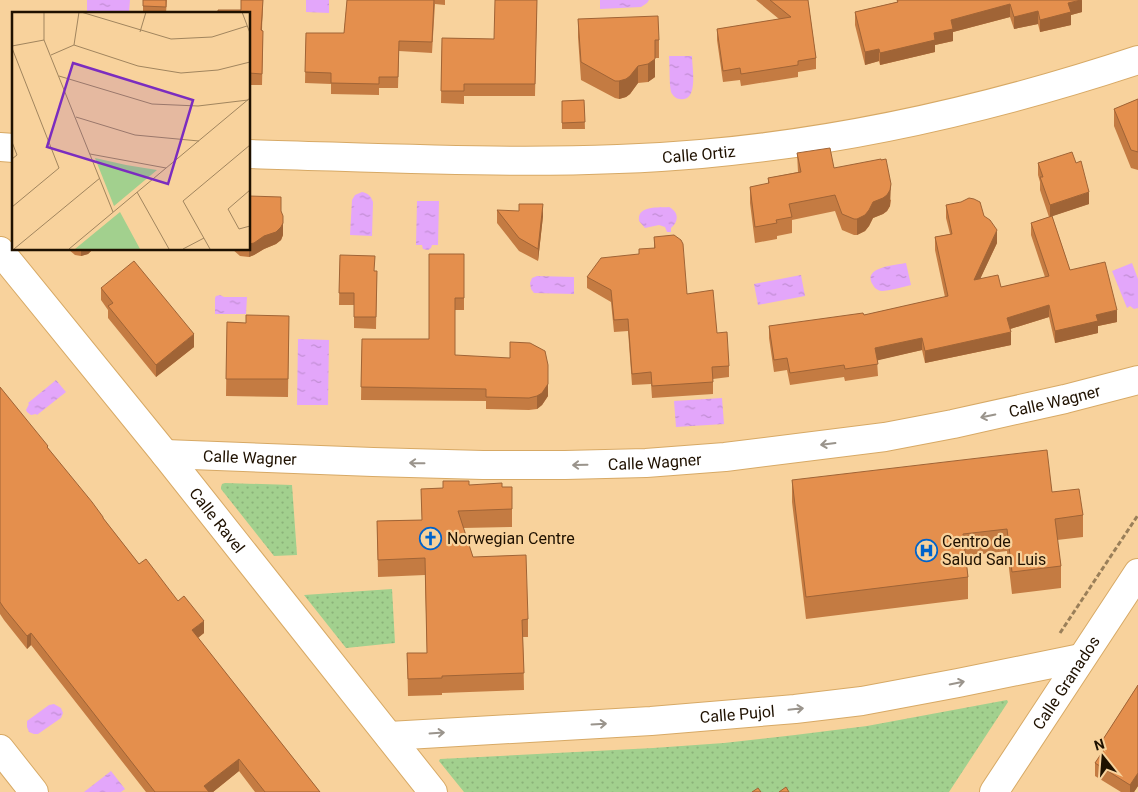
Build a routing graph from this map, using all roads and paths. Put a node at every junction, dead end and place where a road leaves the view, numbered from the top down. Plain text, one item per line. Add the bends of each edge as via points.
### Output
1 (1138, 60) edge
2 (250, 154) edge
3 (0, 251) edge
4 (1138, 380) edge
5 (165, 454) junction
6 (1138, 514) edge
7 (1138, 573) edge
8 (1056, 638) dead end
9 (1082, 658) junction
10 (389, 736) junction
11 (0, 750) edge
12 (34, 792) edge
13 (433, 792) edge
14 (994, 792) edge

1 - 2 street, Calle Ortiz via 1080,80 906,124 710,153 580,161
3 - 5 street, Calle Ravel
4 -> 5 street, Calle Wagner via 885,437 716,458 646,463 483,465
5 - 10 street, Calle Ravel
6 - 8 path
7 - 9 street, Calle Granados
10 -> 9 street, Calle Pujol via 796,710 862,701
9 - 14 street, Calle Granados
10 - 13 street, Calle Ravel
11 - 12 street

